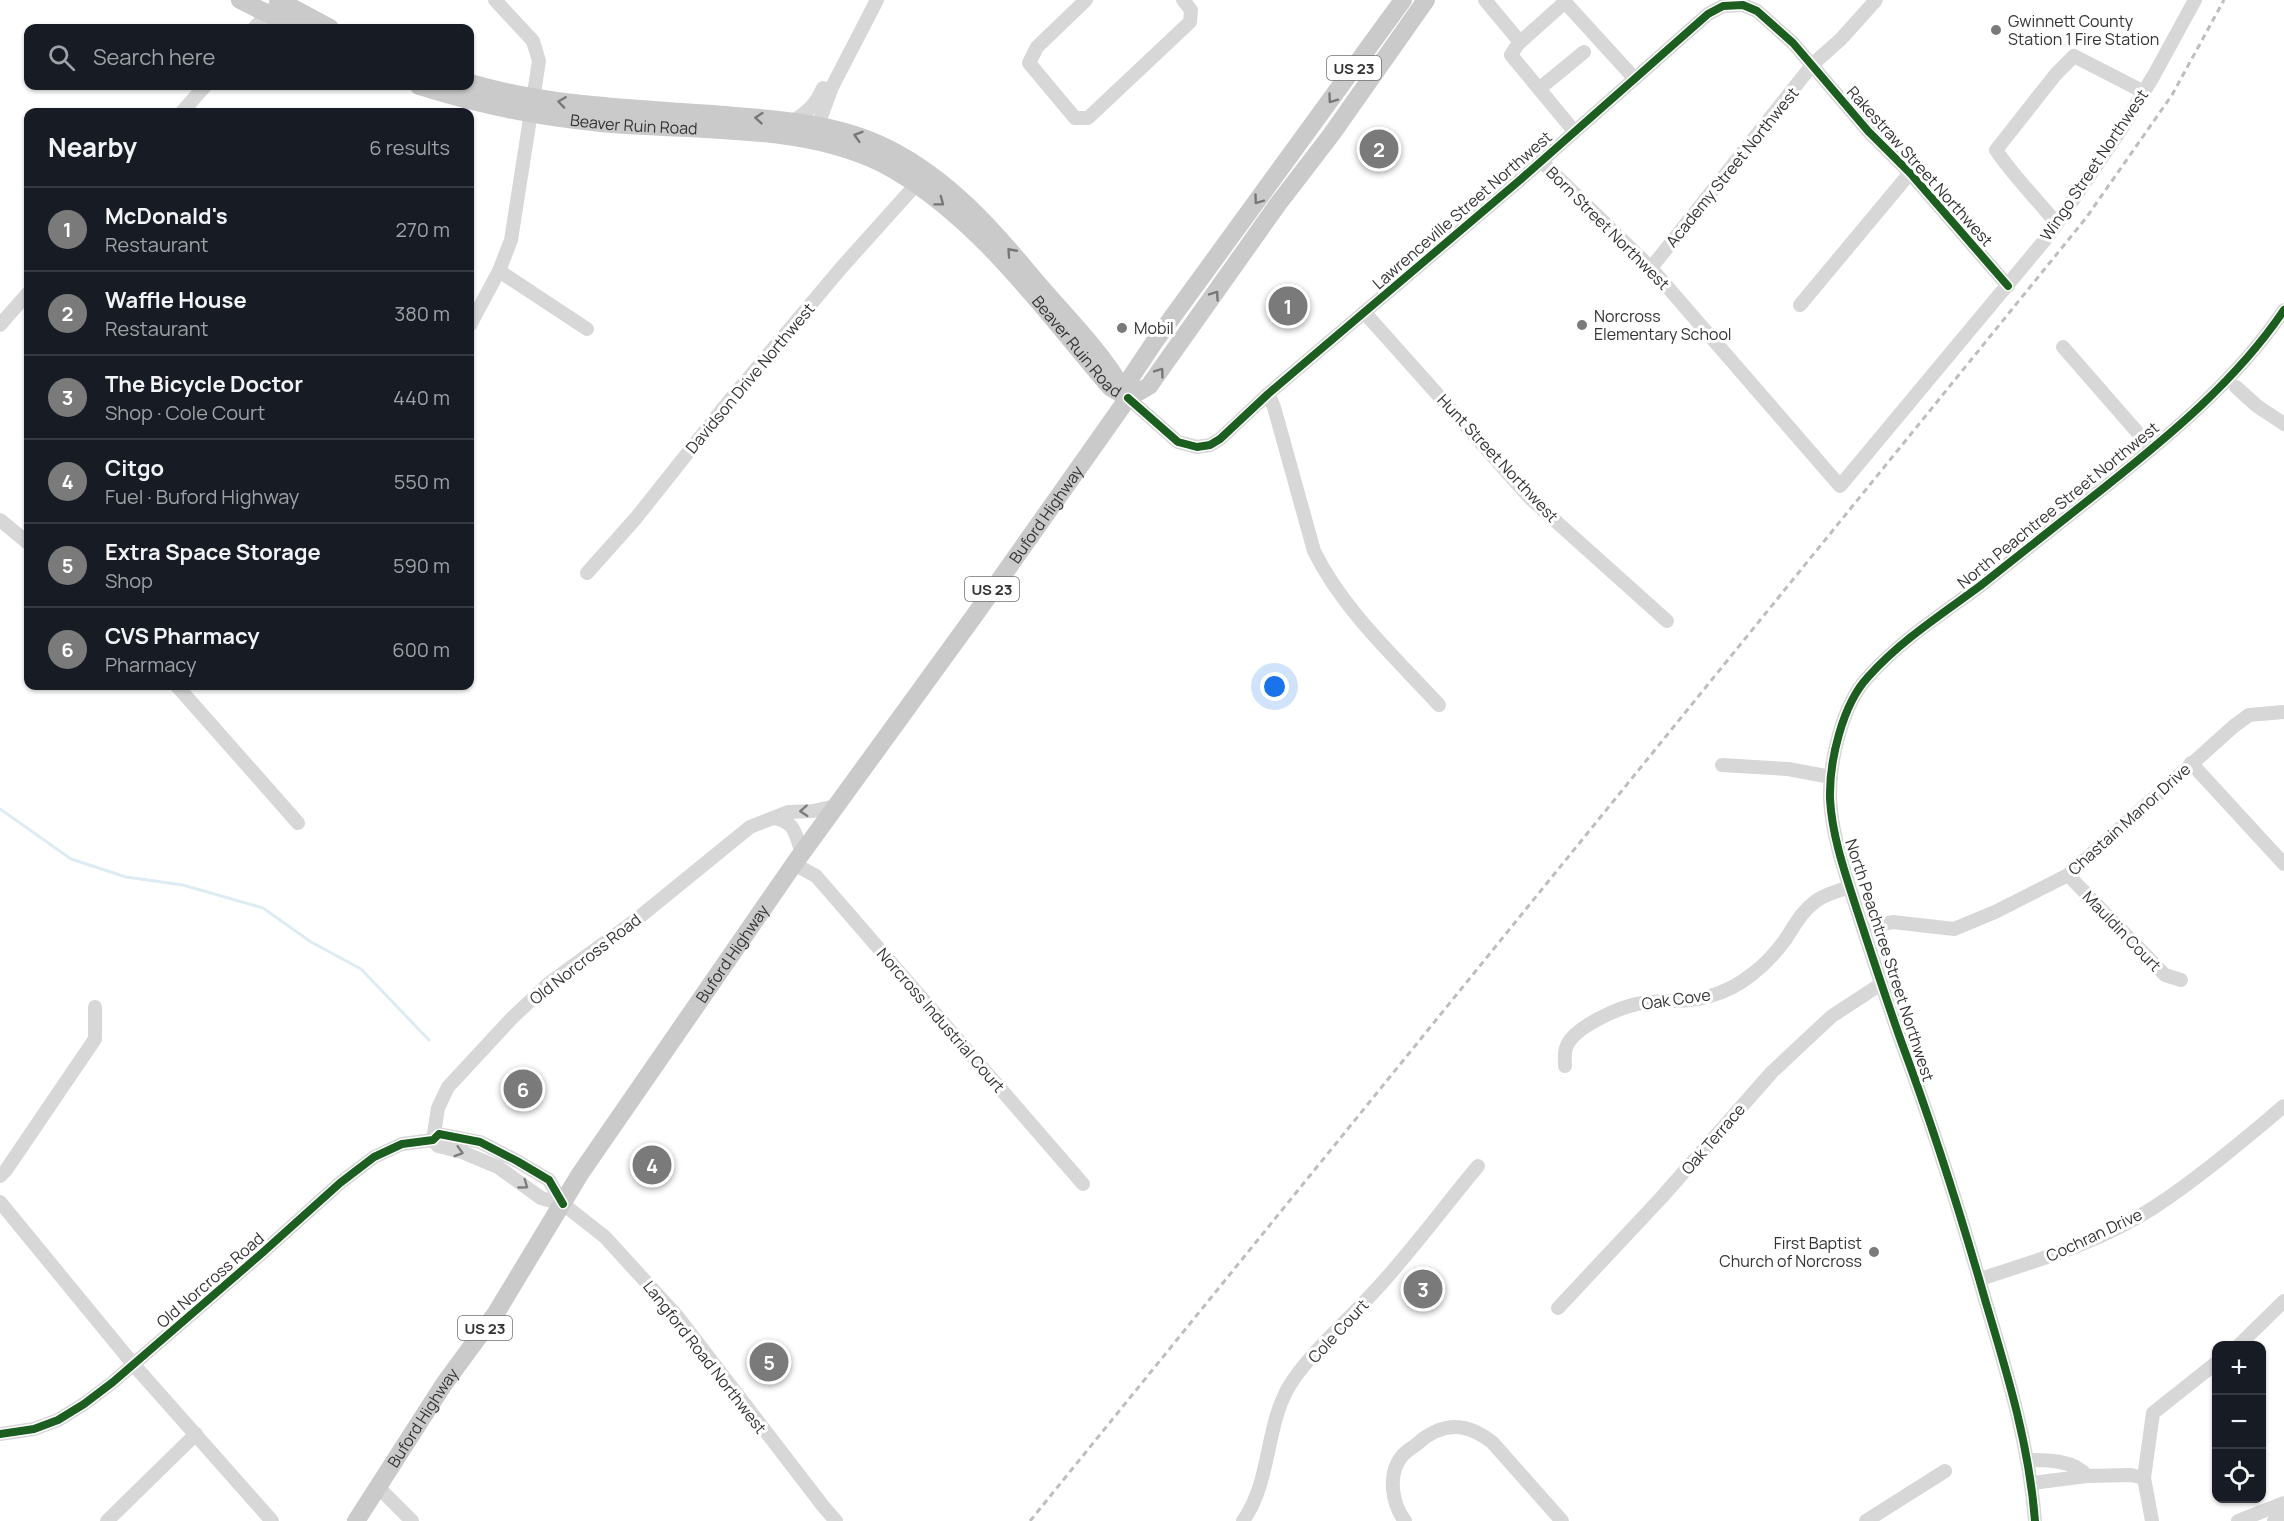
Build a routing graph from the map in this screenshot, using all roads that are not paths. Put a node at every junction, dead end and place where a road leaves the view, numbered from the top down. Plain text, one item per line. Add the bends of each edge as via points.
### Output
1 (240, 0) edge
2 (878, 0) edge
3 (1086, 0) edge
4 (1183, 0) edge
5 (1403, 0) edge
6 (1426, 0) edge
7 (1485, 0) edge
8 (1876, 0) edge
9 (2195, 0) edge
10 (1564, 1) edge
11 (500, 2) edge
12 (276, 5) edge
13 (258, 24) edge
14 (293, 24) edge
15 (321, 24) edge
16 (864, 24) junction
17 (1520, 42) junction
18 (1584, 52) dead end
19 (1812, 64) junction
20 (1635, 79) junction
21 (474, 84) edge
22 (1539, 89) junction
23 (201, 90) edge
24 (432, 90) edge
25 (2144, 92) junction
26 (532, 106) junction
27 (186, 108) edge
28 (793, 121) junction
29 (1575, 131) junction
30 (815, 132) junction
31 (1541, 161) junction
32 (1278, 172) junction
33 (1910, 173) junction
34 (921, 178) junction
35 (1294, 183) junction
36 (2057, 224) junction
37 (1651, 268) junction
38 (499, 271) junction
39 (2008, 286) junction
40 (24, 298) edge
41 (1800, 305) dead end
42 (2284, 310) edge
43 (1364, 312) junction
44 (474, 318) edge
45 (0, 325) edge
46 (587, 328) dead end
47 (1155, 341) junction
48 (2063, 347) dead end
49 (1104, 360) junction
50 (2236, 387) dead end
51 (1268, 394) junction
52 (1128, 398) junction
53 (2284, 424) edge
54 (2152, 449) junction
55 (1840, 486) joint
56 (0, 520) edge
57 (24, 540) edge
58 (587, 573) dead end
59 (1667, 621) dead end
60 (181, 690) edge
61 (1439, 705) dead end
62 (2284, 712) edge
63 (2191, 763) junction
64 (1722, 765) dead end
65 (1831, 777) junction
66 (836, 806) junction
67 (774, 818) junction
68 (298, 822) dead end
69 (798, 858) junction
70 (2284, 864) edge
71 (2068, 875) junction
72 (1850, 887) junction
73 (1863, 929) junction
74 (2181, 980) dead end
75 (1881, 984) junction
76 (95, 1007) dead end
77 (1565, 1066) dead end
78 (2284, 1106) edge
79 (438, 1108) junction
80 (433, 1140) junction
81 (471, 1140) junction
82 (1478, 1166) dead end
83 (0, 1176) edge
84 (1083, 1184) dead end
85 (0, 1202) edge
86 (563, 1204) junction
87 (1980, 1279) junction
88 (2284, 1301) edge
89 (1558, 1308) dead end
90 (2243, 1341) edge
91 (133, 1364) junction
92 (2212, 1367) edge
93 (0, 1434) edge
94 (196, 1434) junction
95 (2029, 1460) junction
96 (1945, 1471) dead end
97 (2087, 1476) junction
98 (2144, 1478) junction
99 (2032, 1483) junction
100 (379, 1488) junction
101 (2284, 1503) edge
102 (2284, 1517) edge
103 (108, 1521) edge
104 (272, 1521) edge
105 (356, 1521) edge
106 (412, 1521) edge
107 (836, 1521) edge
108 (1243, 1521) edge
109 (1405, 1521) edge
110 (1562, 1521) edge
111 (1866, 1521) edge
112 (2035, 1521) edge
113 (2152, 1521) edge
114 (2238, 1521) edge
115 (2274, 1521) edge

1 - 12 main road
2 - 16 street
3 - 4 street via 1037,47 1029,63 1075,118 1088,118 1190,21 1191,10
5 -> 32 main road, Buford Highway / US 23
6 - 35 main road, Buford Highway / US 23
7 - 17 street
8 - 19 street
9 - 25 street, Wingo Street Northwest
10 - 17 street
10 - 20 street
11 - 26 street via 533,41 539,61
12 - 13 street
12 - 14 main road
12 - 15 main road
16 - 28 street via 838,56 818,101
16 - 30 street via 832,87
17 - 22 street via 1512,51 1513,59
18 - 22 street
19 - 20 street, Lawrenceville Street Northwest via 1757,11 1729,4 1708,14
19 - 33 street, Rakestraw Street Northwest via 1868,131
19 - 37 street, Academy Street Northwest
20 - 29 street, Lawrenceville Street Northwest
21 - 26 main road, Beaver Ruin Road
22 - 29 street
23 - 27 street
24 - 26 main road, Beaver Ruin Road via 473,102
25 - 36 street, Wingo Street Northwest
25 - 36 street via 2074,56 1996,150
28 -> 26 main road, Beaver Ruin Road
26 - 30 main road, Beaver Ruin Road via 602,123 774,134
26 - 38 street via 511,240
28 - 30 main road, Beaver Ruin Road
29 - 31 street, Lawrenceville Street Northwest
30 - 34 main road, Beaver Ruin Road via 874,141 909,160
31 - 37 street, Born Street Northwest
31 - 43 street, Lawrenceville Street Northwest
32 - 35 main road
32 -> 47 main road, Buford Highway / US 23
33 - 39 street, Rakestraw Street Northwest
33 - 41 street
49 -> 34 main road, Beaver Ruin Road via 956,193
34 -> 52 main road, Beaver Ruin Road via 1017,279 1110,387
34 - 58 street, Davidson Drive Northwest
52 -> 35 main road, Buford Highway / US 23 via 1149,386
36 - 39 street, Wingo Street Northwest
37 - 55 street, Born Street Northwest
38 - 44 street
38 - 46 street
39 - 55 street, Wingo Street Northwest
40 - 45 street
42 - 54 street, North Peachtree Street Northwest via 2251,354
43 - 51 street, Lawrenceville Street Northwest
43 - 59 street, Hunt Street Northwest via 1531,499
47 - 49 main road via 1136,360 1112,365
47 - 52 main road, Buford Highway / US 23 via 1131,377
48 - 54 street
49 - 52 main road, Beaver Ruin Road
50 - 53 street
51 - 52 street, Lawrenceville Street Northwest via 1220,439 1197,447 1178,442
51 - 61 street via 1322,567 1359,616
52 - 66 main road, Buford Highway / US 23
54 - 65 street, North Peachtree Street Northwest via 1888,656 1864,680 1837,741
56 - 57 street
60 - 68 street
62 - 63 street, Chastain Manor Drive via 2249,715
63 - 70 street
63 - 71 street, Chastain Manor Drive
64 - 65 street via 1788,769
65 - 72 street, North Peachtree Street Northwest via 1830,801 1837,845
66 -> 67 street, Old Norcross Road via 788,812
66 - 69 main road, Buford Highway / US 23
67 - 69 street via 791,824
67 - 79 street, Old Norcross Road via 750,826 632,923 548,984 448,1087
69 - 84 street, Norcross Industrial Court
69 - 86 main road, Buford Highway / US 23
71 - 73 street, Chastain Manor Drive via 1954,929 1893,922
71 - 74 street, Mauldin Court via 2165,975
72 - 73 street, North Peachtree Street Northwest
72 - 77 street, Oak Cove via 1818,899 1800,915 1766,962 1738,986 1709,997 1640,1003 1584,1026 1566,1048
73 - 75 street, North Peachtree Street Northwest
75 - 87 street, North Peachtree Street Northwest
75 - 89 street, Oak Terrace via 1832,1016 1772,1072
76 - 83 street via 95,1039
78 - 87 street, Cochran Drive via 2153,1208 2097,1238
79 - 80 street, Old Norcross Road
79 - 81 street via 445,1123
80 - 81 street, Langford Road Northwest via 439,1134
80 -> 86 street, Langford Road Northwest via 438,1146 498,1167 541,1198
80 - 91 street, Old Norcross Road via 402,1144 374,1156
81 - 86 street, Langford Road Northwest via 549,1180
82 - 108 street, Cole Court via 1288,1388 1275,1420 1259,1491
85 - 91 street
86 - 100 main road, Buford Highway / US 23 via 496,1313 444,1384
86 - 107 street, Langford Road Northwest via 605,1237 668,1305
87 - 95 street, North Peachtree Street Northwest
88 - 90 street
91 - 93 street, Old Norcross Road via 58,1420 34,1429
91 - 94 street
92 - 98 street via 2153,1413
94 - 103 street
94 - 104 street
95 - 97 street via 2070,1465
95 - 99 street, North Peachtree Street Northwest
96 - 111 street
97 - 98 street
97 - 99 street
98 - 113 street
99 - 112 street, North Peachtree Street Northwest
100 - 105 main road, Buford Highway / US 23
100 - 106 street
101 - 114 street
102 - 115 street
109 - 110 street via 1393,1498 1393,1478 1401,1457 1426,1436 1444,1428 1462,1427 1492,1442

